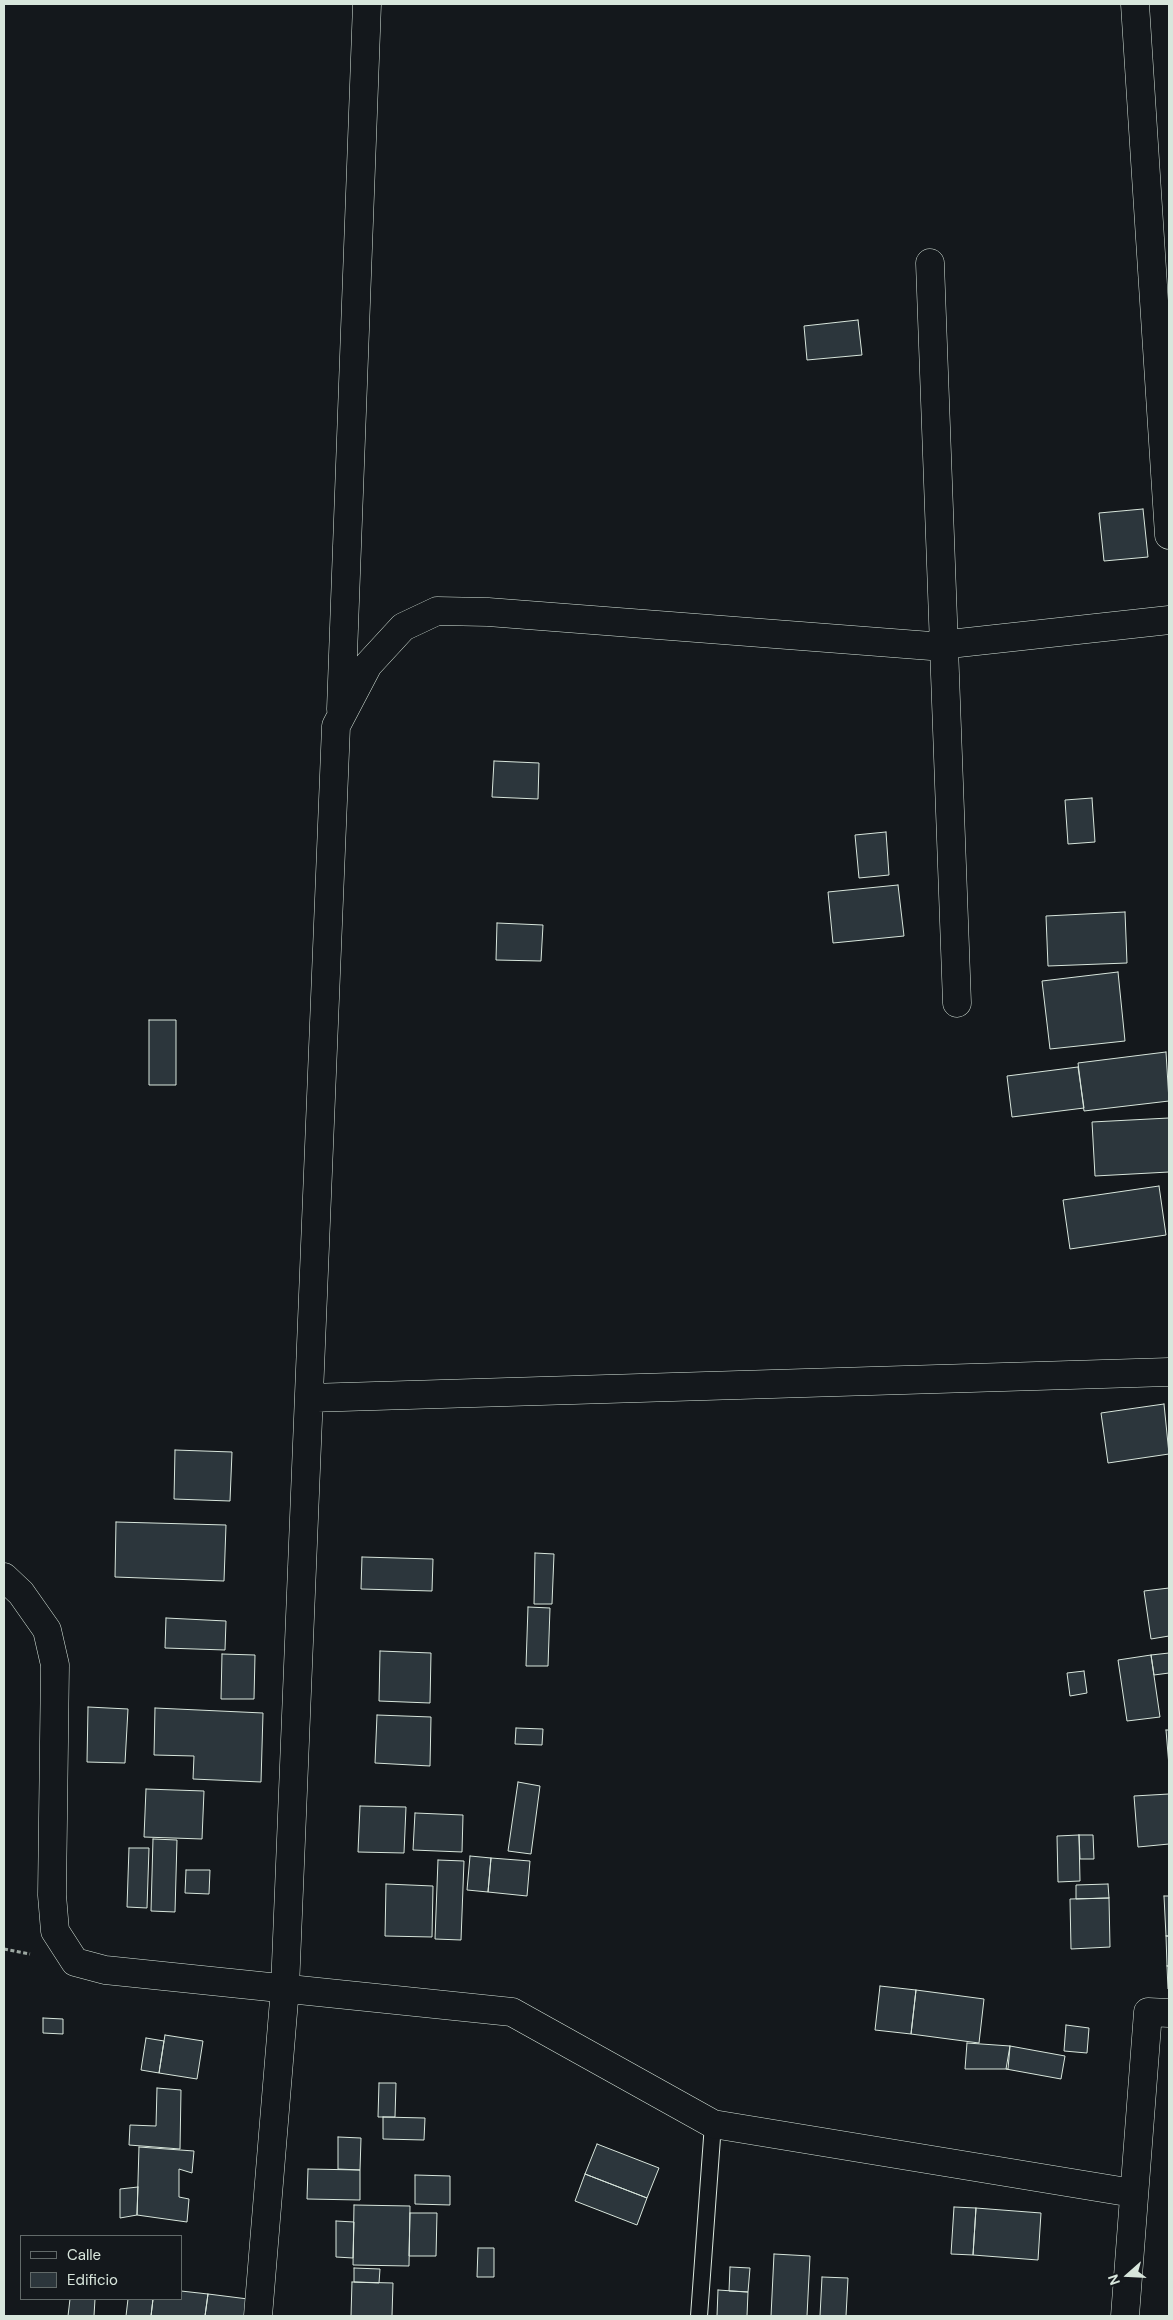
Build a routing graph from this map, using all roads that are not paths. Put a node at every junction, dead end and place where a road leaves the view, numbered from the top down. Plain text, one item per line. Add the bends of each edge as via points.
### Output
1 (367, 4) edge
2 (1135, 4) edge
3 (930, 262) dead end
4 (1169, 535) edge
5 (1169, 620) edge
6 (944, 645) junction
7 (341, 716) junction
8 (957, 1003) dead end
9 (1169, 1372) edge
10 (309, 1398) junction
11 (4, 1577) edge
12 (285, 1988) junction
13 (1169, 2012) edge
14 (714, 2124) junction
15 (1134, 2193) junction
16 (258, 2316) edge
17 (699, 2316) edge
18 (1125, 2316) edge

1 - 7 street
2 - 4 street
3 - 6 street
5 - 6 street
6 - 7 street via 438,611 403,626 368,665
6 - 8 street
7 - 10 street via 336,726
9 - 10 street
10 - 12 street
11 - 12 street via 22,1593 47,1630 55,1665 52,1895 55,1932 75,1962 105,1970
12 - 14 street via 512,2012
12 - 16 street
13 - 15 street via 1148,2012
14 - 15 street
14 - 17 lane
15 - 18 street

